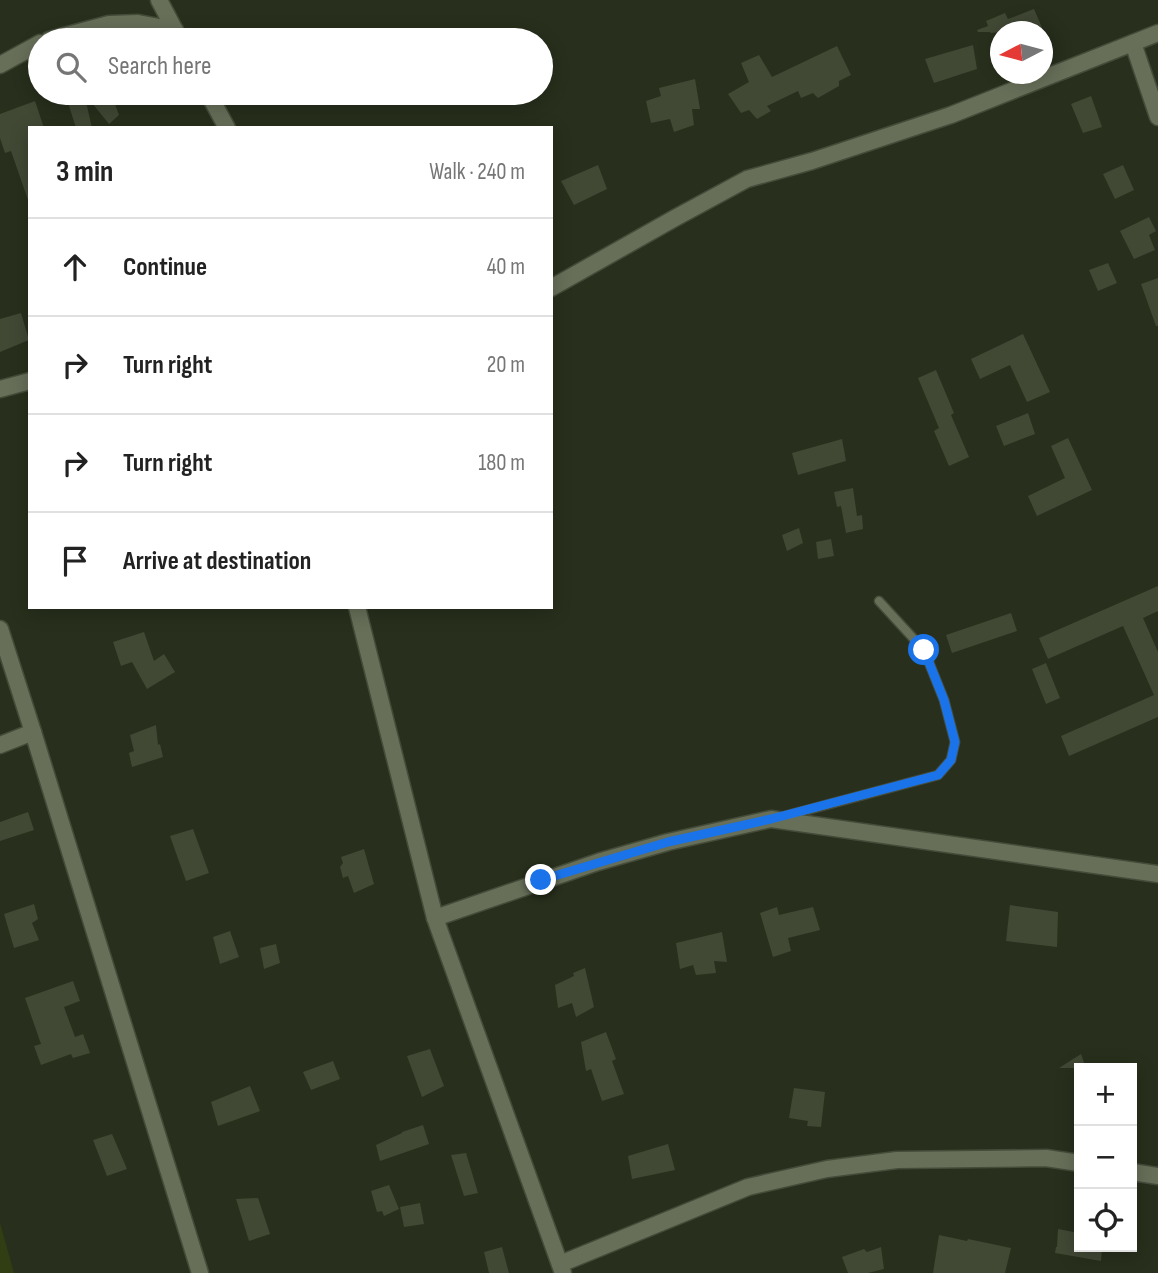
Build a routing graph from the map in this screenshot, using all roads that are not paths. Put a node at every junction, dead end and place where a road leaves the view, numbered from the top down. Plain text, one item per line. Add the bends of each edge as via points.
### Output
1 (159, 0) edge
2 (94, 28) edge
3 (155, 28) edge
4 (174, 28) edge
5 (1158, 33) edge
6 (1133, 43) junction
7 (28, 50) edge
8 (0, 65) edge
9 (215, 105) edge
10 (1158, 117) edge
11 (226, 126) edge
12 (553, 287) edge
13 (28, 382) edge
14 (0, 389) edge
15 (879, 601) dead end
16 (358, 609) edge
17 (0, 629) edge
18 (33, 732) junction
19 (0, 745) edge
20 (771, 819) junction
21 (1158, 874) edge
22 (435, 918) junction
23 (1074, 1162) edge
24 (1137, 1173) edge
25 (1158, 1176) edge
26 (562, 1268) edge
27 (200, 1273) edge

1 - 4 street
2 - 3 street via 138,23
5 - 6 street
6 - 10 street
6 - 12 street via 951,115 747,179
7 - 8 street
9 - 11 street
13 - 14 street
15 - 20 lane via 924,650 955,742 951,760 938,775
16 - 22 street
17 - 18 street
18 - 19 street
18 - 27 street
20 - 21 street
20 - 22 street via 598,862
22 - 26 street
23 - 26 street via 1046,1158 897,1160 827,1169 748,1187
24 - 25 street

